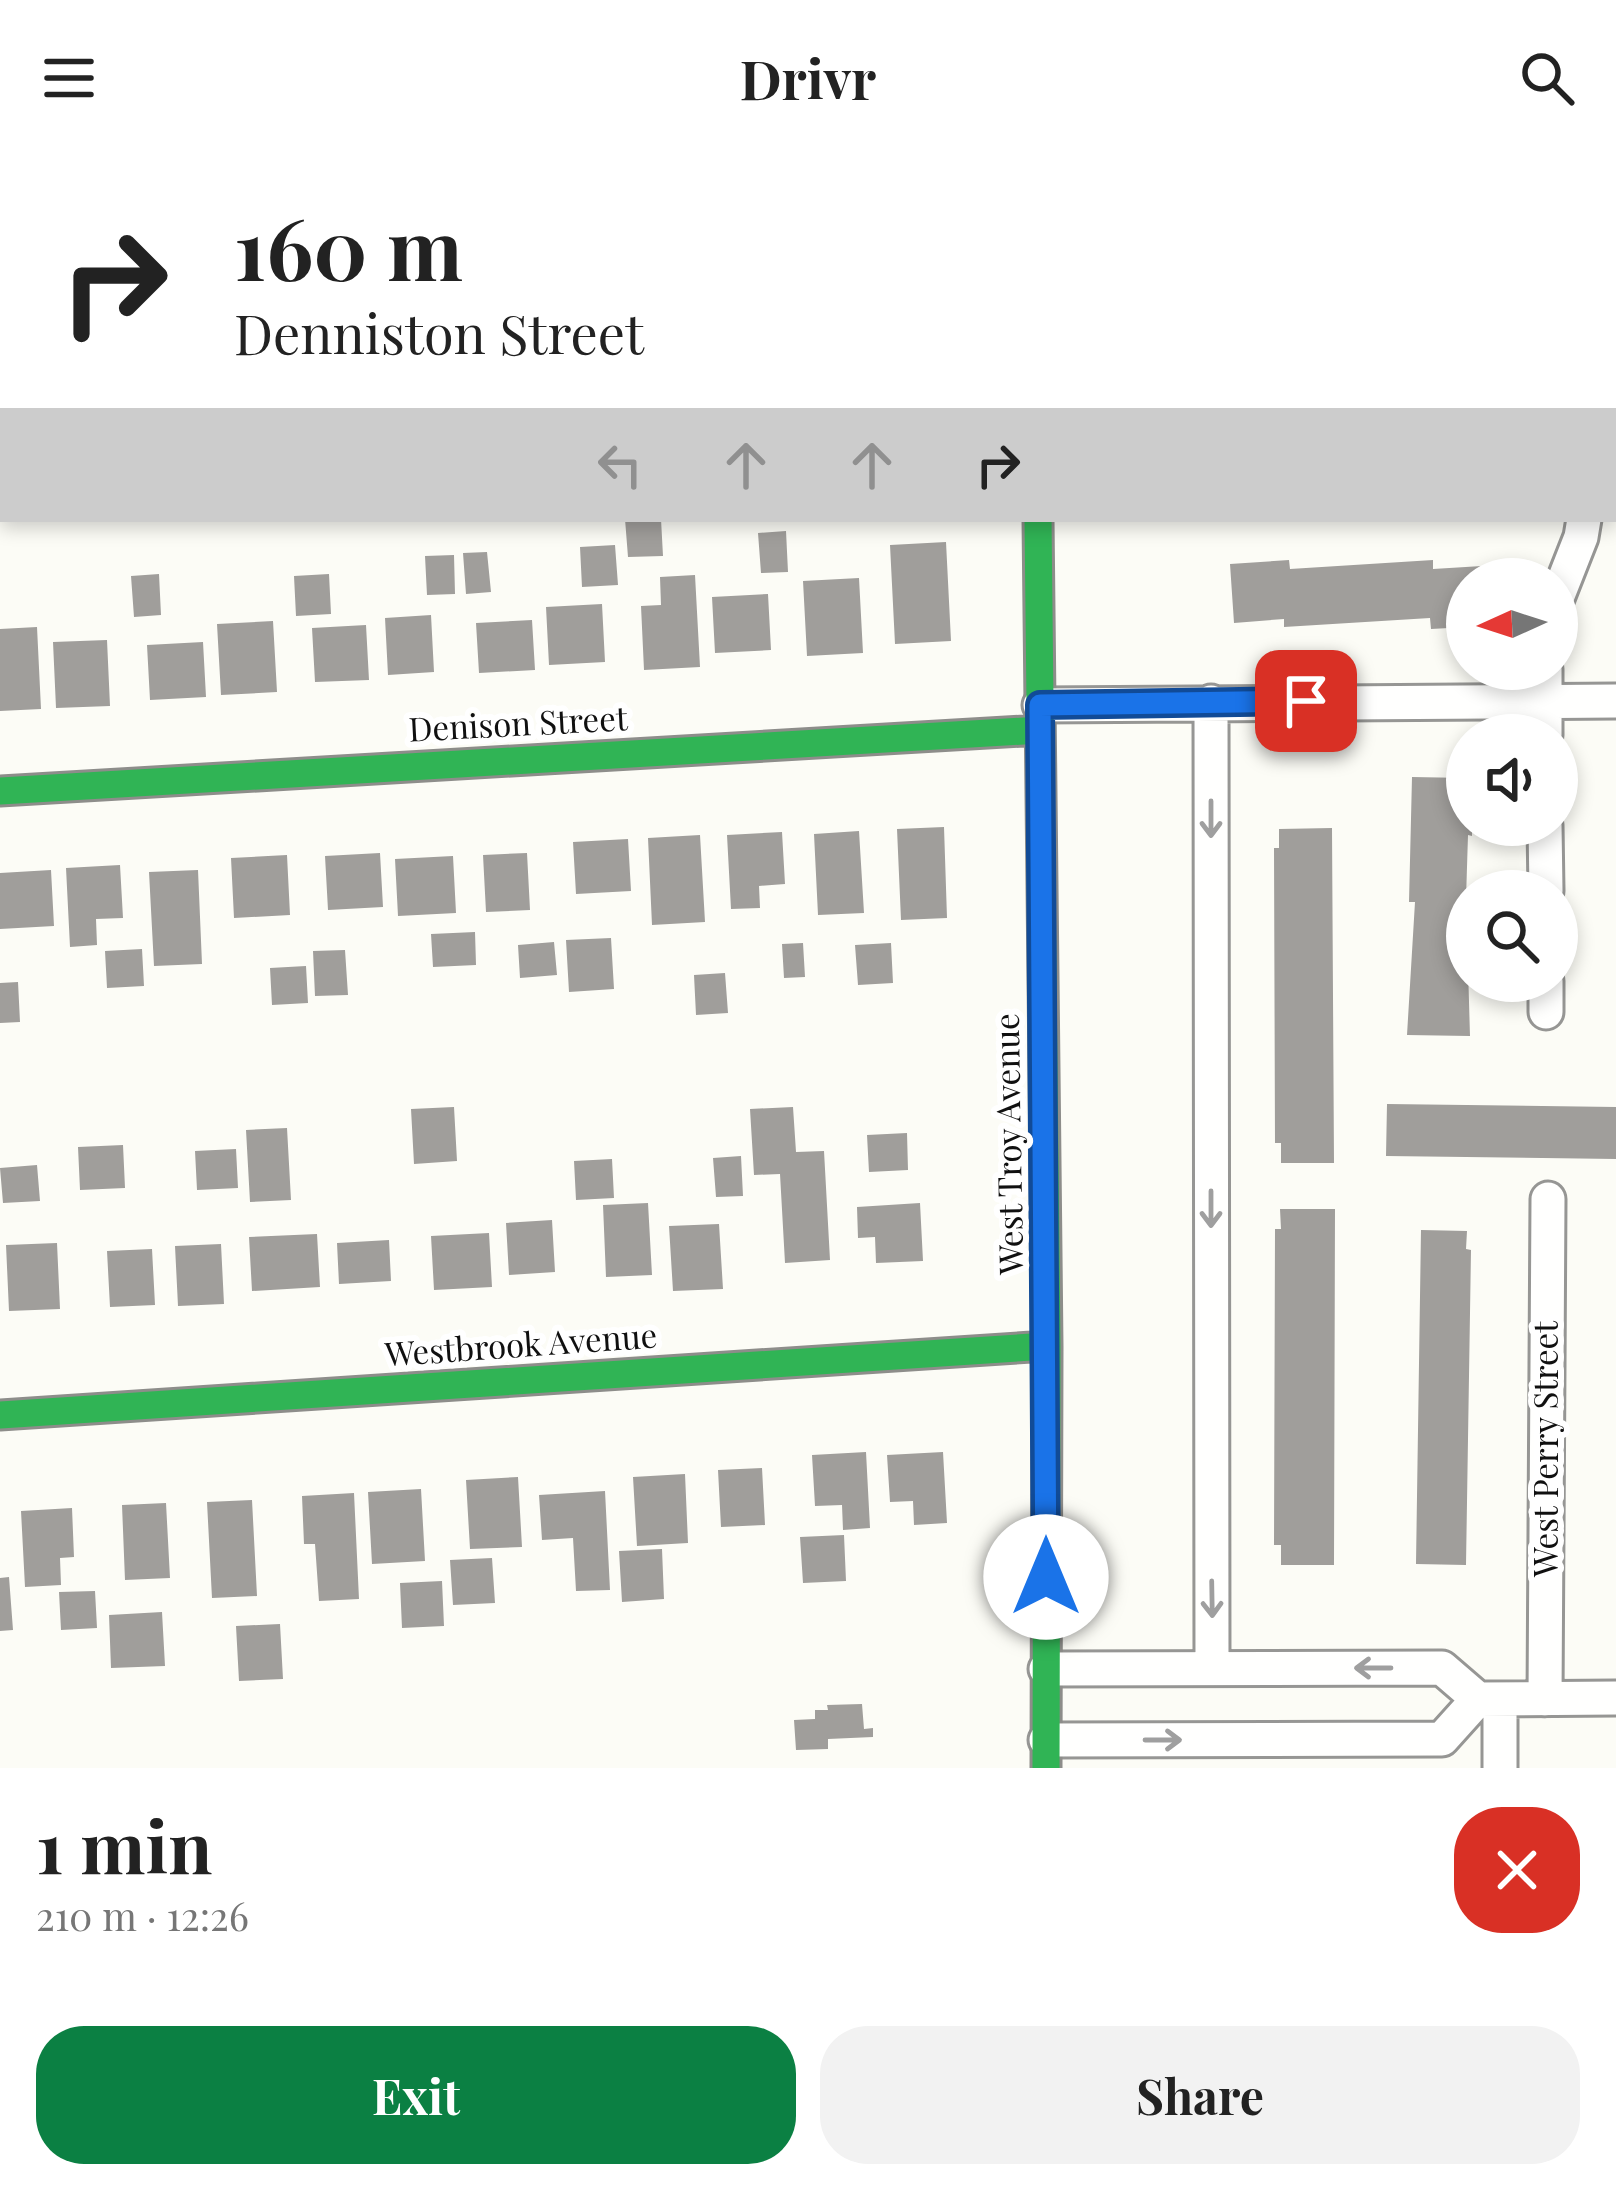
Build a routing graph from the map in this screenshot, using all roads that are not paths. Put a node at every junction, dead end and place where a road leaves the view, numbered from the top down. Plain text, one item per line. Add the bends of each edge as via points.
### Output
1 (1038, 522) edge
2 (1584, 522) edge
3 (1573, 558) edge
4 (1446, 689) edge
5 (1572, 690) edge
6 (1616, 700) edge
7 (1211, 702) junction
8 (1040, 717) junction
9 (0, 790) edge
10 (1548, 1199) dead end
11 (1047, 1346) junction
12 (0, 1415) edge
13 (1212, 1668) junction
14 (1046, 1669) junction
15 (1616, 1698) edge
16 (1489, 1699) junction
17 (1545, 1699) junction
18 (1046, 1754) edge
19 (1500, 1768) edge

1 - 8 street, West Troy Avenue
2 - 3 street
4 - 7 street
5 - 6 street
7 - 8 street
7 -> 13 street
8 - 9 street, Denison Street
8 - 11 street, West Troy Avenue
10 - 17 street, West Perry Street
11 - 12 street, Westbrook Avenue
11 - 14 street, West Troy Avenue
13 - 14 street
16 -> 13 street via 1442,1668
14 - 18 street, West Troy Avenue
15 - 17 street
16 - 17 street
18 -> 16 street via 1442,1739
16 - 19 street

